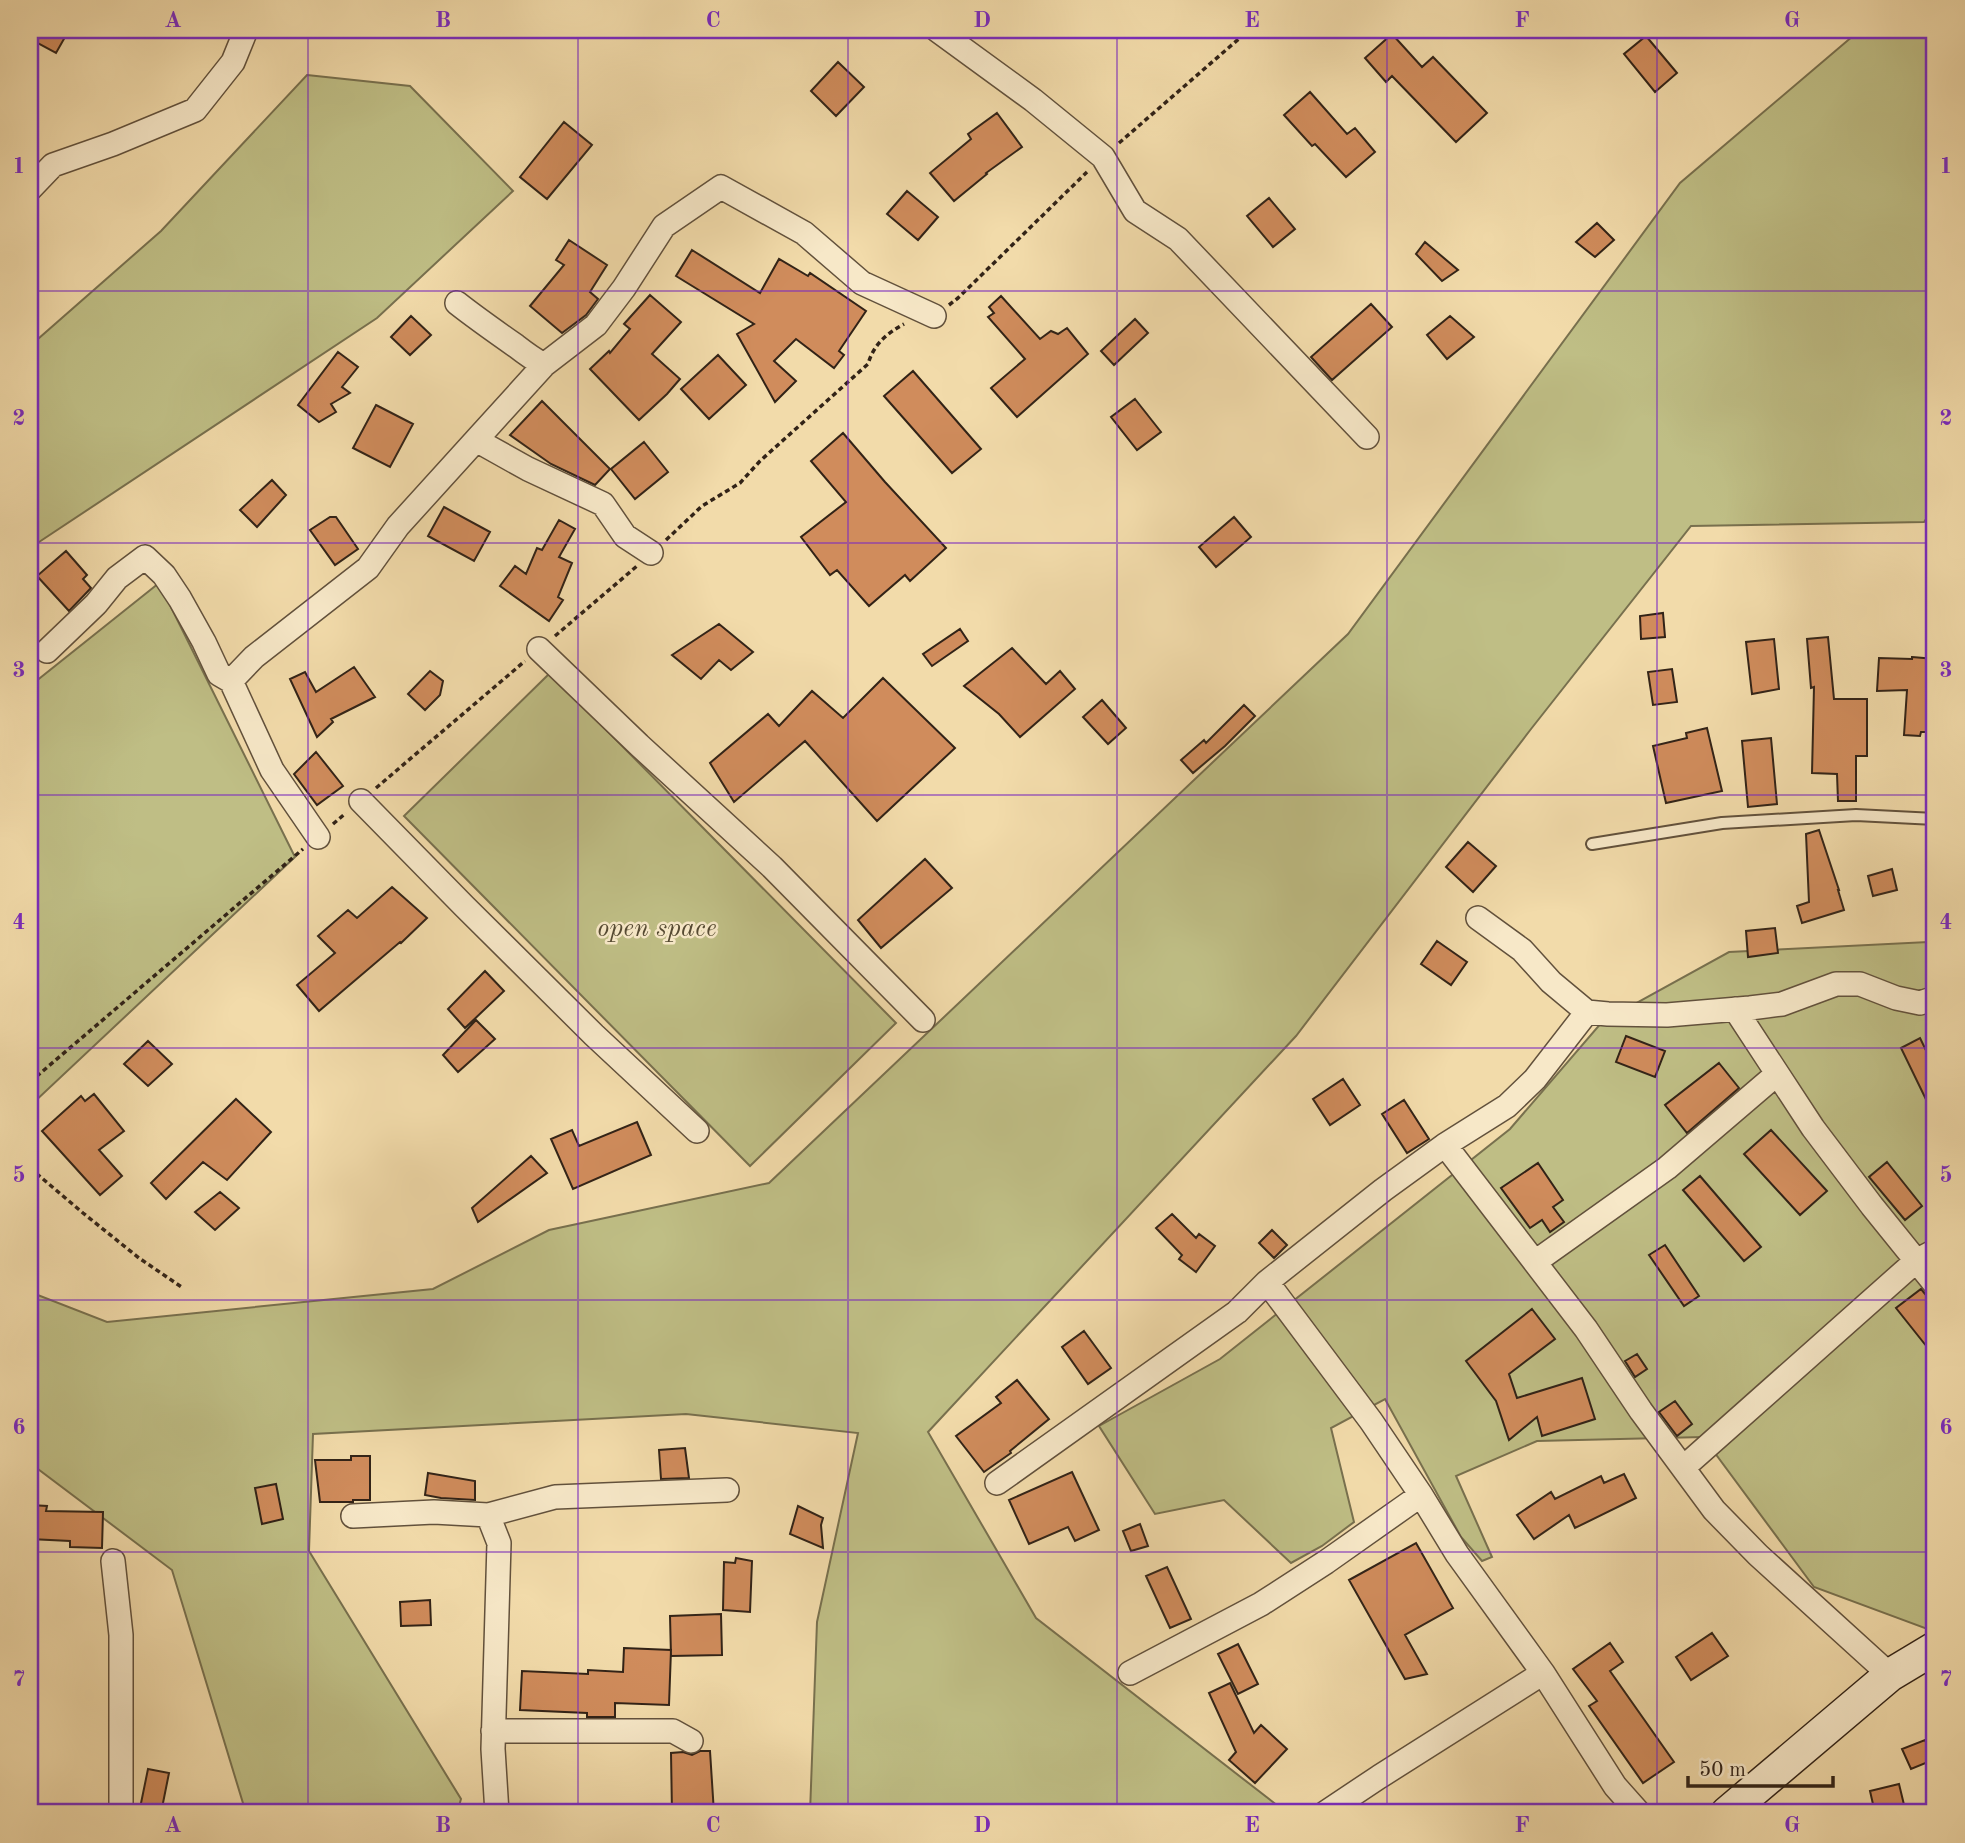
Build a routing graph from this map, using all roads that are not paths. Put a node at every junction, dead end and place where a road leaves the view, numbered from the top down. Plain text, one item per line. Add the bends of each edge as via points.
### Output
1 (246, 30) edge
2 (937, 30) edge
3 (30, 188) edge
4 (457, 303) dead end
5 (934, 316) dead end
6 (544, 365) junction
7 (1367, 437) dead end
8 (476, 440) junction
9 (651, 553) dead end
10 (539, 649) dead end
11 (47, 651) dead end
12 (232, 681) junction
13 (360, 801) dead end
14 (1935, 819) edge
15 (317, 837) dead end
16 (1592, 844) dead end
17 (1478, 918) dead end
18 (1935, 998) edge
19 (1735, 1009) junction
20 (1587, 1012) junction
21 (923, 1020) dead end
22 (1777, 1074) junction
23 (697, 1130) dead end
24 (1445, 1144) junction
25 (1926, 1256) edge
26 (1535, 1262) junction
27 (1267, 1282) junction
28 (1935, 1284) edge
29 (1684, 1467) junction
30 (997, 1483) dead end
31 (727, 1490) dead end
32 (1421, 1495) junction
33 (488, 1515) junction
34 (353, 1517) dead end
35 (113, 1561) dead end
36 (1935, 1648) edge
37 (1130, 1673) dead end
38 (1543, 1673) junction
39 (1890, 1675) junction
40 (494, 1731) junction
41 (691, 1741) dead end
42 (121, 1813) edge
43 (497, 1813) edge
44 (1325, 1813) edge
45 (1639, 1813) edge
46 (1727, 1813) edge

1 - 3 street via 233,62 195,110 53,165
2 - 7 street via 1103,157 1135,211 1178,239
4 - 6 street
5 - 6 street via 862,284 804,233 721,187 664,226 596,325
6 - 8 street
8 - 9 street via 528,470 603,503 625,536
8 - 12 street via 398,526 368,568 254,657
10 - 21 street via 772,867
11 - 12 street via 117,578 145,557 180,599 219,674
12 - 15 street via 272,770
13 - 23 street via 594,1035
14 - 16 lane via 1856,815 1722,823
17 - 20 street via 1522,950
18 - 19 street via 1920,1003 1860,984 1836,985 1782,1004
19 - 20 street via 1667,1015
19 - 22 street
20 - 24 street via 1535,1079 1507,1106
22 - 25 street via 1813,1128
22 - 26 street via 1667,1168
24 - 26 street
24 - 27 street
25 - 28 street
25 - 29 street
26 - 29 street
27 - 30 street via 1237,1312
27 - 32 street
29 - 39 street via 1714,1510 1749,1546
31 - 33 street via 555,1497
32 - 37 street via 1261,1604
32 - 38 street
33 - 34 street via 434,1512
33 - 40 street via 499,1544
35 - 42 street via 121,1635
36 - 39 street
38 - 44 street
38 - 45 street via 1615,1786
39 - 46 street
40 - 41 street via 673,1731
40 - 43 street

